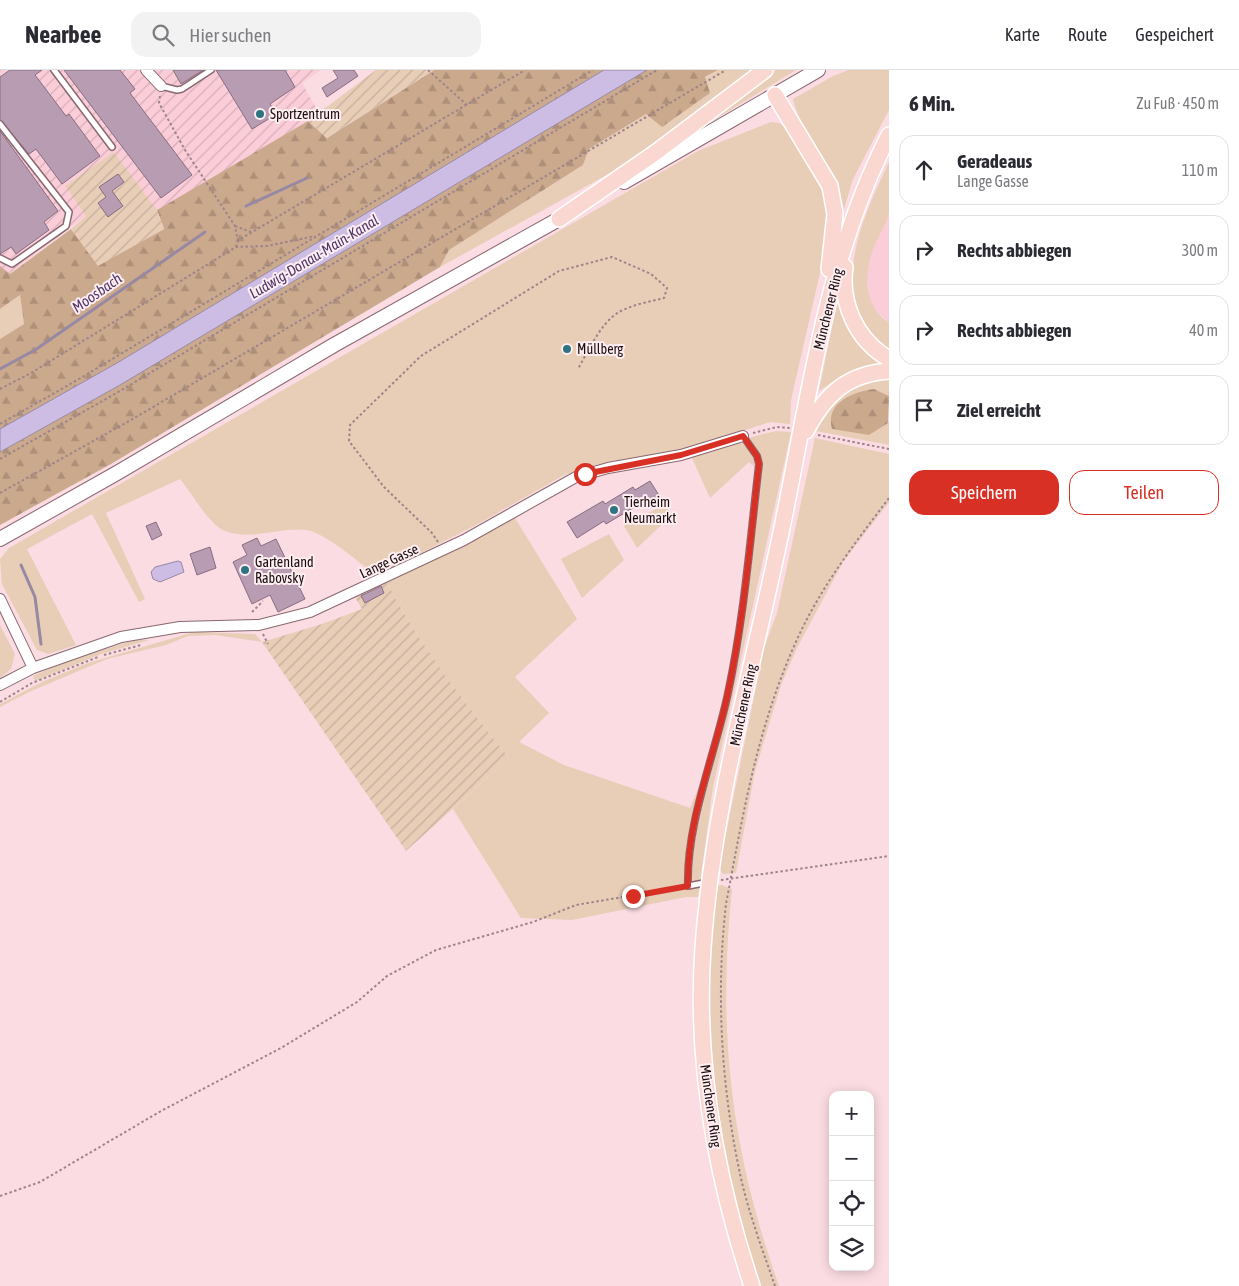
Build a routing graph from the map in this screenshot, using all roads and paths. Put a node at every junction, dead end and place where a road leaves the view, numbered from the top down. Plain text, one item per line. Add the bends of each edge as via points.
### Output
1 (54, 70) edge
2 (146, 70) edge
3 (211, 70) edge
4 (428, 70) edge
5 (525, 70) edge
6 (593, 70) edge
7 (657, 70) edge
8 (726, 70) edge
9 (765, 70) edge
10 (818, 70) edge
11 (161, 86) joint
12 (775, 95) junction
13 (159, 104) dead end
14 (467, 105) junction
15 (0, 124) edge
16 (889, 135) edge
17 (112, 147) dead end
18 (861, 194) junction
19 (560, 219) junction
20 (235, 226) junction
21 (252, 232) junction
22 (317, 236) junction
23 (238, 241) junction
24 (236, 246) junction
25 (0, 258) edge
26 (822, 328) junction
27 (889, 359) edge
28 (578, 369) dead end
29 (889, 371) edge
30 (0, 389) edge
31 (0, 424) edge
32 (791, 428) dead end
33 (814, 434) dead end
34 (743, 436) junction
35 (799, 446) junction
36 (889, 449) edge
37 (0, 459) edge
38 (0, 493) edge
39 (889, 498) edge
40 (0, 539) edge
41 (443, 550) junction
42 (0, 599) edge
43 (263, 601) dead end
44 (0, 609) edge
45 (252, 612) dead end
46 (10, 621) junction
47 (143, 644) dead end
48 (33, 668) junction
49 (0, 685) edge
50 (0, 702) edge
51 (889, 856) edge
52 (731, 879) junction
53 (709, 882) junction
54 (688, 886) junction
55 (0, 1196) edge
56 (739, 1246) junction
57 (740, 1286) edge
58 (752, 1286) edge
59 (775, 1286) edge

1 - 17 lane
2 - 11 street
3 - 11 lane via 182,89
4 - 14 path
5 - 14 path
6 - 22 path
7 - 37 path via 120,391
8 - 38 path via 131,420
9 - 19 main road
10 - 12 main road
12 - 19 main road
12 - 26 main road via 823,172 834,205 834,234
13 - 20 path
14 - 21 path
15 - 25 lane via 69,212 66,226 12,264
16 - 18 main road, Münchener Ring
18 - 26 main road, Münchener Ring
18 - 27 main road via 845,267 845,297 860,332
19 - 40 main road via 334,344
20 - 21 path
20 - 23 path
21 - 23 path
22 - 24 path via 267,246
22 - 31 path
23 - 24 path
24 - 30 path
26 - 35 main road, Münchener Ring
28 - 41 path via 615,314 664,298 668,288 651,274 612,257 559,272 421,356 350,425 349,441 384,487 432,534
29 - 35 main road via 859,376 834,392 820,406
32 - 34 path via 776,427
33 - 36 path
34 - 41 street, Lange Gasse via 690,452 576,477
34 - 54 lane via 759,464 738,645 719,737 696,815
35 - 53 main road, Münchener Ring via 735,740
39 - 52 path via 841,561 795,643 774,696 753,765
41 - 48 street, Lange Gasse via 297,616 244,627 180,627 147,632
42 - 46 street
43 - 45 path
44 - 46 street
46 - 48 street
47 - 50 path via 101,656 41,680
48 - 49 street, Lange Gasse
51 - 52 path
52 - 53 path
52 - 59 path via 722,971 726,1097 739,1171
53 - 54 lane
53 - 56 main road, Münchener Ring via 702,950 704,1061 714,1132
54 - 55 path via 576,905 533,922 436,950 387,976 358,1002 281,1048 161,1110 40,1182
56 - 57 main road
56 - 58 main road, Münchener Ring

